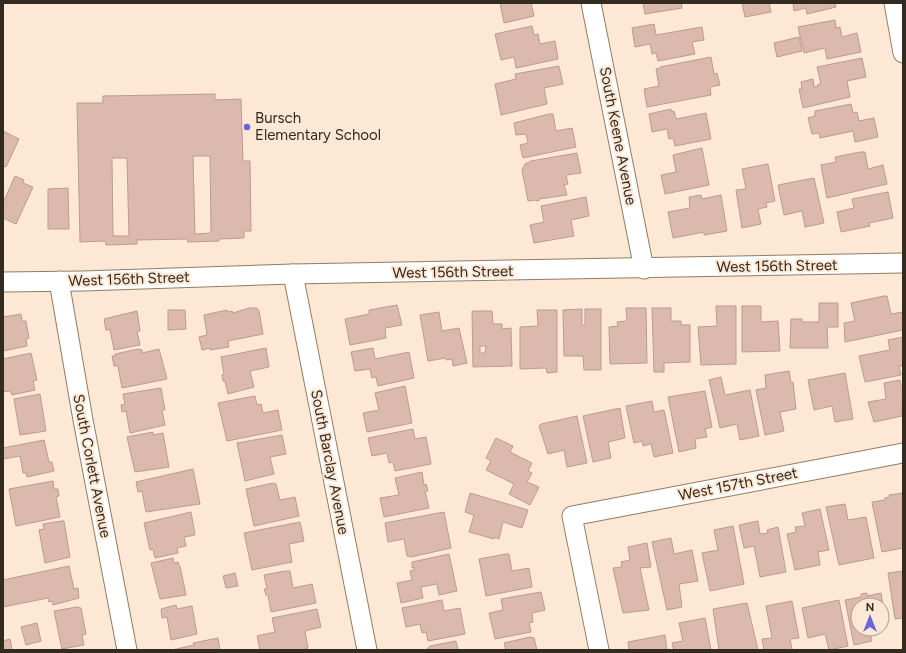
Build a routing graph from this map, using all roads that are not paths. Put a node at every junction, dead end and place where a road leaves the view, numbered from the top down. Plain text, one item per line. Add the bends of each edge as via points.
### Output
1 (591, 3) edge
2 (894, 3) edge
3 (903, 53) edge
4 (903, 263) edge
5 (644, 269) junction
6 (293, 274) junction
7 (59, 281) junction
8 (3, 282) edge
9 (903, 453) edge
10 (127, 650) edge
11 (367, 650) edge
12 (599, 650) edge

1 - 5 street, South Keene Avenue
2 - 3 street
4 - 5 street, West 156th Street
5 - 6 street, West 156th Street
6 - 7 street, West 156th Street
6 - 11 street, South Barclay Avenue
7 - 8 street, West 156th Street
7 - 10 street, South Corlett Avenue
9 - 12 street, West 157th Street via 572,516

